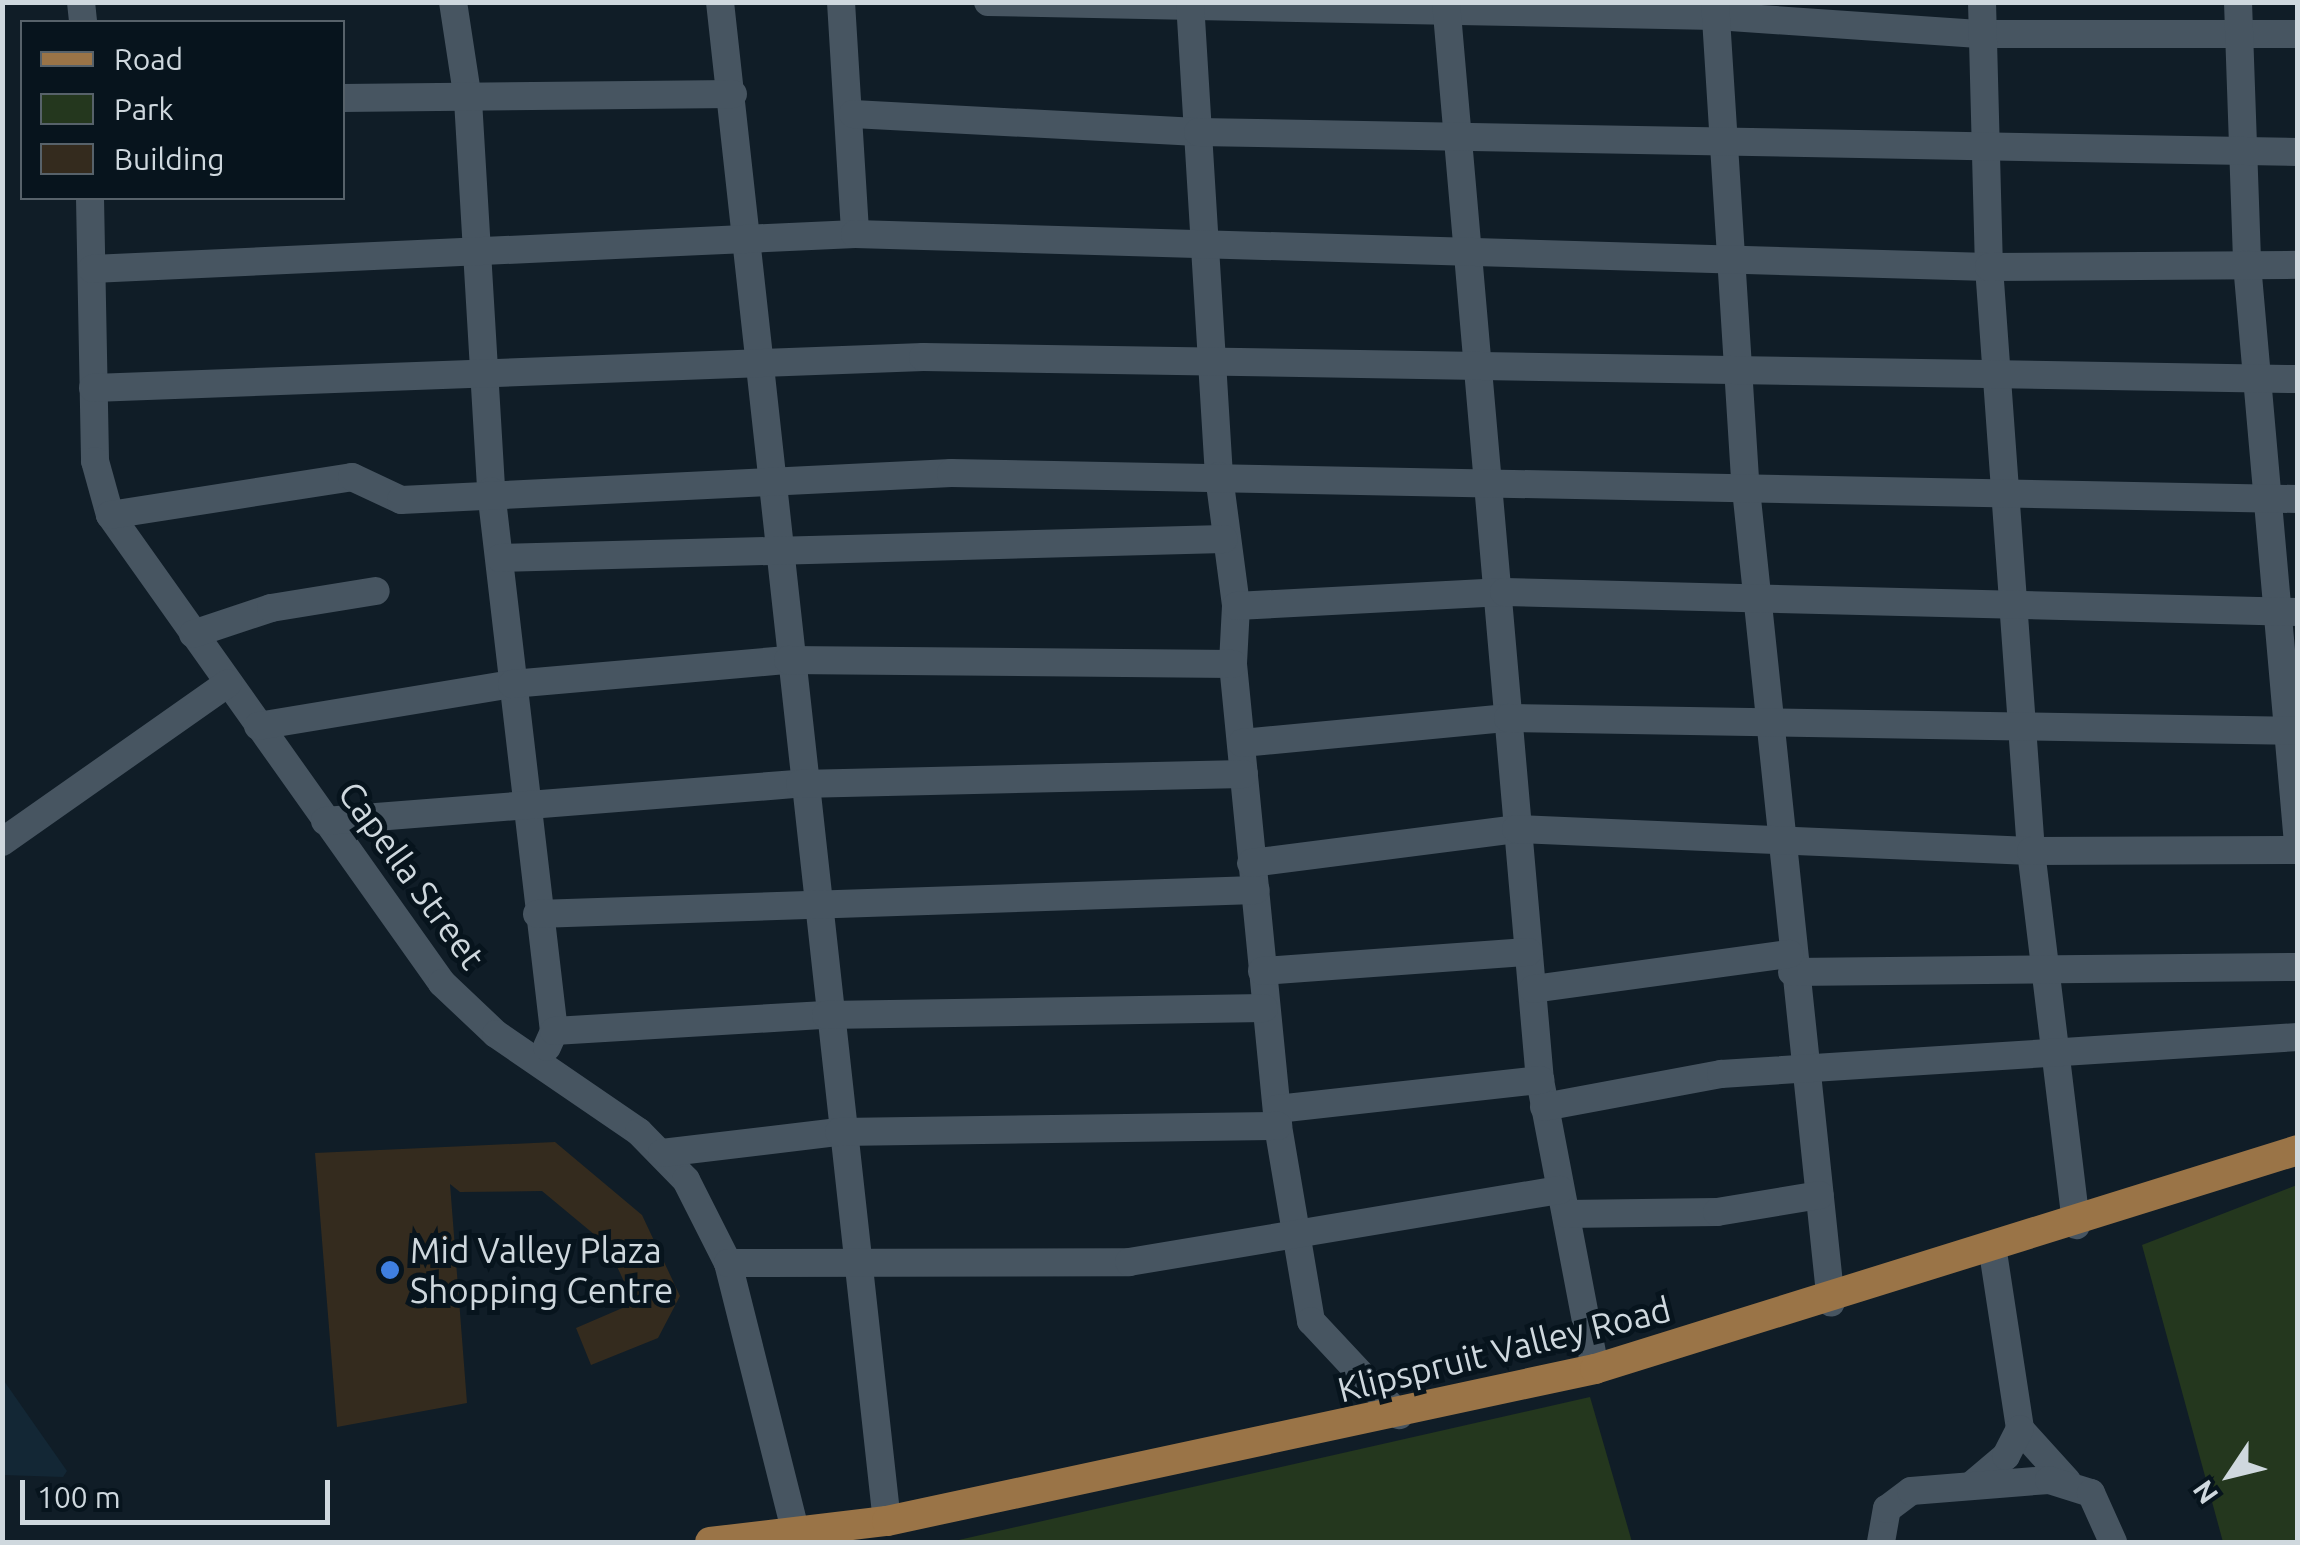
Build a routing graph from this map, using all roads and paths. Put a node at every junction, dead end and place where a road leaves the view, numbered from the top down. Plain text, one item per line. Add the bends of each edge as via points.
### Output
1 (453, 2) edge
2 (720, 2) edge
3 (841, 2) edge
4 (988, 2) edge
5 (1982, 2) edge
6 (2238, 2) edge
7 (1190, 7) edge
8 (1447, 9) edge
9 (1716, 9) edge
10 (1982, 34) junction
11 (2238, 34) junction
12 (2298, 34) edge
13 (733, 94) junction
14 (345, 98) edge
15 (468, 100) junction
16 (853, 114) junction
17 (1198, 132) junction
18 (1460, 132) junction
19 (1718, 138) junction
20 (1986, 145) junction
21 (2243, 152) junction
22 (2298, 152) edge
23 (90, 200) edge
24 (855, 234) junction
25 (746, 238) junction
26 (1205, 244) junction
27 (1467, 248) junction
28 (476, 249) junction
29 (1726, 258) junction
30 (2247, 264) junction
31 (2298, 265) edge
32 (1989, 266) junction
33 (92, 269) junction
34 (758, 362) junction
35 (1213, 364) junction
36 (1474, 364) junction
37 (1739, 372) junction
38 (1998, 375) junction
39 (482, 376) junction
40 (2260, 376) junction
41 (2298, 379) edge
42 (93, 388) junction
43 (1219, 476) junction
44 (767, 480) junction
45 (1491, 488) junction
46 (1746, 488) junction
47 (491, 492) junction
48 (2008, 496) junction
49 (2285, 499) edge
50 (110, 515) junction
51 (1224, 538) junction
52 (775, 548) junction
53 (500, 558) junction
54 (376, 591) dead end
55 (1504, 592) junction
56 (1762, 604) junction
57 (1236, 606) junction
58 (2020, 612) junction
59 (2289, 612) edge
60 (192, 634) junction
61 (788, 660) junction
62 (1232, 664) junction
63 (228, 683) junction
64 (512, 684) junction
65 (1508, 718) junction
66 (1774, 719) junction
67 (258, 726) junction
68 (2025, 726) junction
69 (2294, 731) edge
70 (1242, 743) junction
71 (1244, 774) junction
72 (800, 784) junction
73 (524, 800) junction
74 (325, 821) junction
75 (1516, 829) junction
76 (1780, 838) junction
77 (2, 842) edge
78 (2298, 847) edge
79 (2031, 851) junction
80 (1254, 876) junction
81 (814, 900) junction
82 (537, 914) junction
83 (1528, 952) junction
84 (1792, 963) junction
85 (2298, 967) edge
86 (1262, 971) junction
87 (2044, 972) junction
88 (1533, 989) junction
89 (1264, 1008) junction
90 (826, 1015) junction
91 (554, 1030) junction
92 (2298, 1037) edge
93 (2053, 1056) junction
94 (540, 1065) junction
95 (1807, 1066) junction
96 (1542, 1094) junction
97 (1278, 1117) junction
98 (839, 1132) junction
99 (2298, 1150) edge
100 (662, 1152) junction
101 (1820, 1195) junction
102 (1563, 1202) junction
103 (2076, 1226) junction
104 (1296, 1240) junction
105 (1992, 1252) junction
106 (728, 1263) junction
107 (859, 1264) junction
108 (1831, 1302) junction
109 (1595, 1370) junction
110 (1399, 1415) junction
111 (2020, 1428) junction
112 (2067, 1481) junction
113 (1973, 1484) junction
114 (888, 1521) junction
115 (797, 1537) edge
116 (710, 1542) edge
117 (1881, 1542) edge
118 (2113, 1542) edge

1 - 15 street
2 - 13 street
3 - 16 street
4 - 7 street
5 - 10 street
6 - 11 street
7 - 8 street
7 - 17 street
8 - 9 street
8 - 18 street
9 - 10 street
9 - 19 street
10 - 11 street
10 - 20 street
11 - 12 street
11 - 21 street
13 - 15 street
13 - 25 street
14 - 15 street
15 - 28 street
16 - 17 street
16 - 24 street
17 - 18 street
17 - 26 street
18 - 19 street
18 - 27 street
19 - 20 street
19 - 29 street
20 - 21 street
20 - 32 street
21 - 22 street
21 - 30 street
23 - 33 street, Capella Street
24 - 25 street
24 - 26 street
25 - 28 street
25 - 34 street
26 - 27 street
26 - 35 street
27 - 29 street
27 - 36 street
28 - 33 street
28 - 39 street
29 - 32 street
29 - 37 street
30 - 31 street
30 - 32 street
30 - 40 street
32 - 38 street
33 - 42 street, Capella Street
34 - 35 street
34 - 39 street
34 - 44 street
35 - 36 street
35 - 43 street
36 - 37 street
36 - 45 street
37 - 38 street
37 - 46 street
38 - 40 street
38 - 48 street
39 - 42 street
39 - 47 street
40 - 41 street
40 - 49 street
42 - 50 street, Capella Street via 95,461
43 - 44 street
43 - 45 street
43 - 51 street
44 - 47 street
44 - 52 street
45 - 46 street
45 - 55 street
46 - 48 street
46 - 56 street
47 - 50 street via 390,499 352,477
47 - 53 street
48 - 49 street
48 - 58 street
49 - 59 street
50 - 60 street, Capella Street
51 - 52 street
51 - 57 street
52 - 53 street
52 - 61 street
53 - 64 street
54 - 60 street via 245,614
55 - 56 street
55 - 57 street
55 - 65 street
56 - 58 street
56 - 66 street
57 - 62 street
58 - 59 street
58 - 68 street
59 - 69 street
60 - 63 street, Capella Street
61 - 62 street
61 - 64 street
61 - 72 street
62 - 70 street
63 - 67 street, Capella Street
63 - 77 street
64 - 67 street
64 - 73 street
65 - 66 street
65 - 70 street
65 - 75 street
66 - 68 street
66 - 76 street
67 - 74 street, Capella Street
68 - 69 street
68 - 79 street
69 - 78 street
70 - 71 street
71 - 72 street
71 - 80 street
72 - 73 street
72 - 81 street
73 - 74 street
73 - 82 street
74 - 94 street, Capella Street via 442,983
75 - 76 street
75 - 80 street
75 - 83 street
76 - 79 street
76 - 84 street
78 - 79 street
79 - 87 street
80 - 81 street
80 - 86 street
81 - 82 street
81 - 90 street
82 - 91 street
83 - 86 street
83 - 88 street
84 - 87 street
84 - 88 street
84 - 95 street
85 - 87 street
86 - 89 street
87 - 93 street
88 - 96 street
89 - 90 street
89 - 97 street
90 - 91 street
90 - 98 street
91 - 94 street
92 - 93 street
93 - 95 street
93 - 103 street
94 - 100 street, Capella Street
95 - 96 street
95 - 101 street
96 - 97 street
96 - 102 street
97 - 98 street
97 - 104 street
98 - 100 street
98 - 107 street
99 - 103 main road, Klipspruit Valley Road
100 - 106 street, Capella Street via 701,1203
101 - 102 street via 1717,1212
101 - 108 street
102 - 104 street
102 - 109 street
103 - 105 main road, Klipspruit Valley Road
104 - 107 street via 1021,1268
104 - 110 street via 1311,1322
105 - 108 main road, Klipspruit Valley Road
105 - 111 street
106 - 107 street
106 - 115 street, Capella Street
107 - 114 street
108 - 109 main road, Klipspruit Valley Road
109 - 110 main road, Klipspruit Valley Road
110 - 114 main road, Klipspruit Valley Road
111 - 112 street
111 - 113 street via 2006,1456
112 - 113 street
112 - 118 street via 2091,1493
113 - 117 street via 1898,1498 1881,1522
114 - 115 main road, Klipspruit Valley Road
115 - 116 main road, Klipspruit Valley Road

